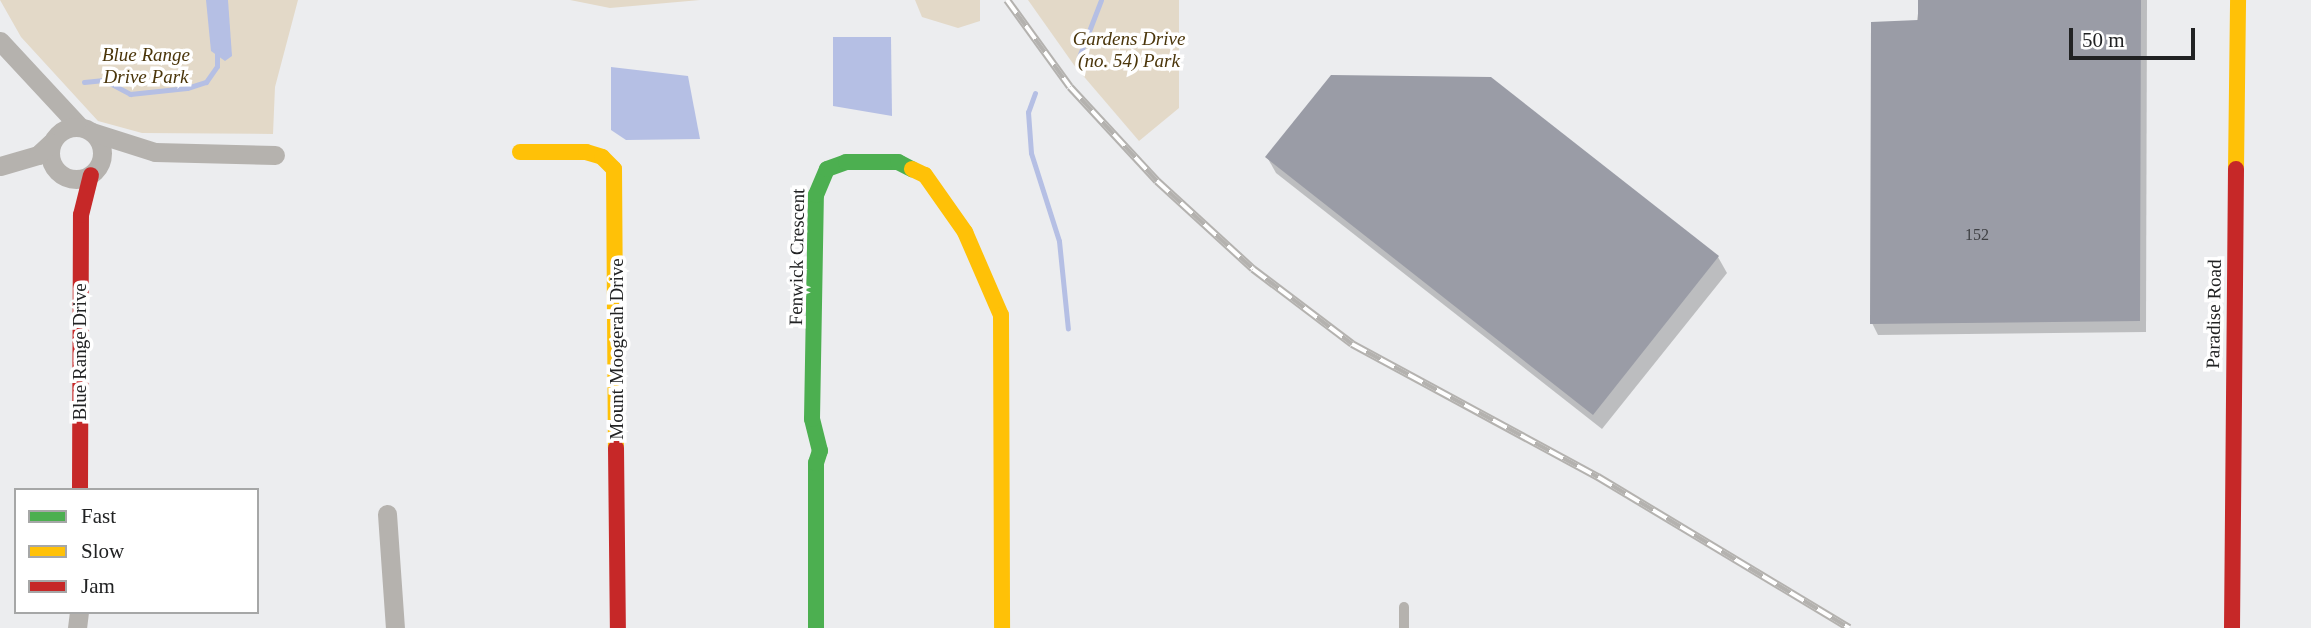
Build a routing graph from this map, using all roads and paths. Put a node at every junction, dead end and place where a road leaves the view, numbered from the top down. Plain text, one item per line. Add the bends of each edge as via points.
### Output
1 (2238, 0) edge
2 (0, 41) edge
3 (52, 101) junction
4 (86, 129) junction
5 (54, 139) junction
6 (155, 152) junction
7 (520, 152) dead end
8 (275, 155) dead end
9 (4, 165) edge
10 (94, 172) junction
11 (60, 173) junction
12 (80, 215) junction
13 (80, 488) edge
14 (387, 514) dead end
15 (1404, 607) dead end
16 (395, 628) edge
17 (618, 628) edge
18 (816, 628) edge
19 (1002, 628) edge
20 (1404, 628) edge
21 (2232, 628) edge

1 - 21 street, Paradise Road
2 - 3 street
3 - 4 street
3 - 5 street
4 - 5 street
4 - 6 street
4 - 10 street via 102,149
5 - 9 street via 38,155
5 - 11 street
6 - 8 street
6 - 10 street
7 - 17 street, Mount Moogerah Drive via 586,152 601,157 614,169
9 - 11 street
10 - 11 street
10 - 12 street, Blue Range Drive
11 - 12 street
12 - 13 street, Blue Range Drive
14 - 16 street
15 - 20 lane
18 - 19 street, Fenwick Crescent via 816,463 820,451 812,419 816,195 827,169 846,162 898,162 925,175 965,232 1001,315

